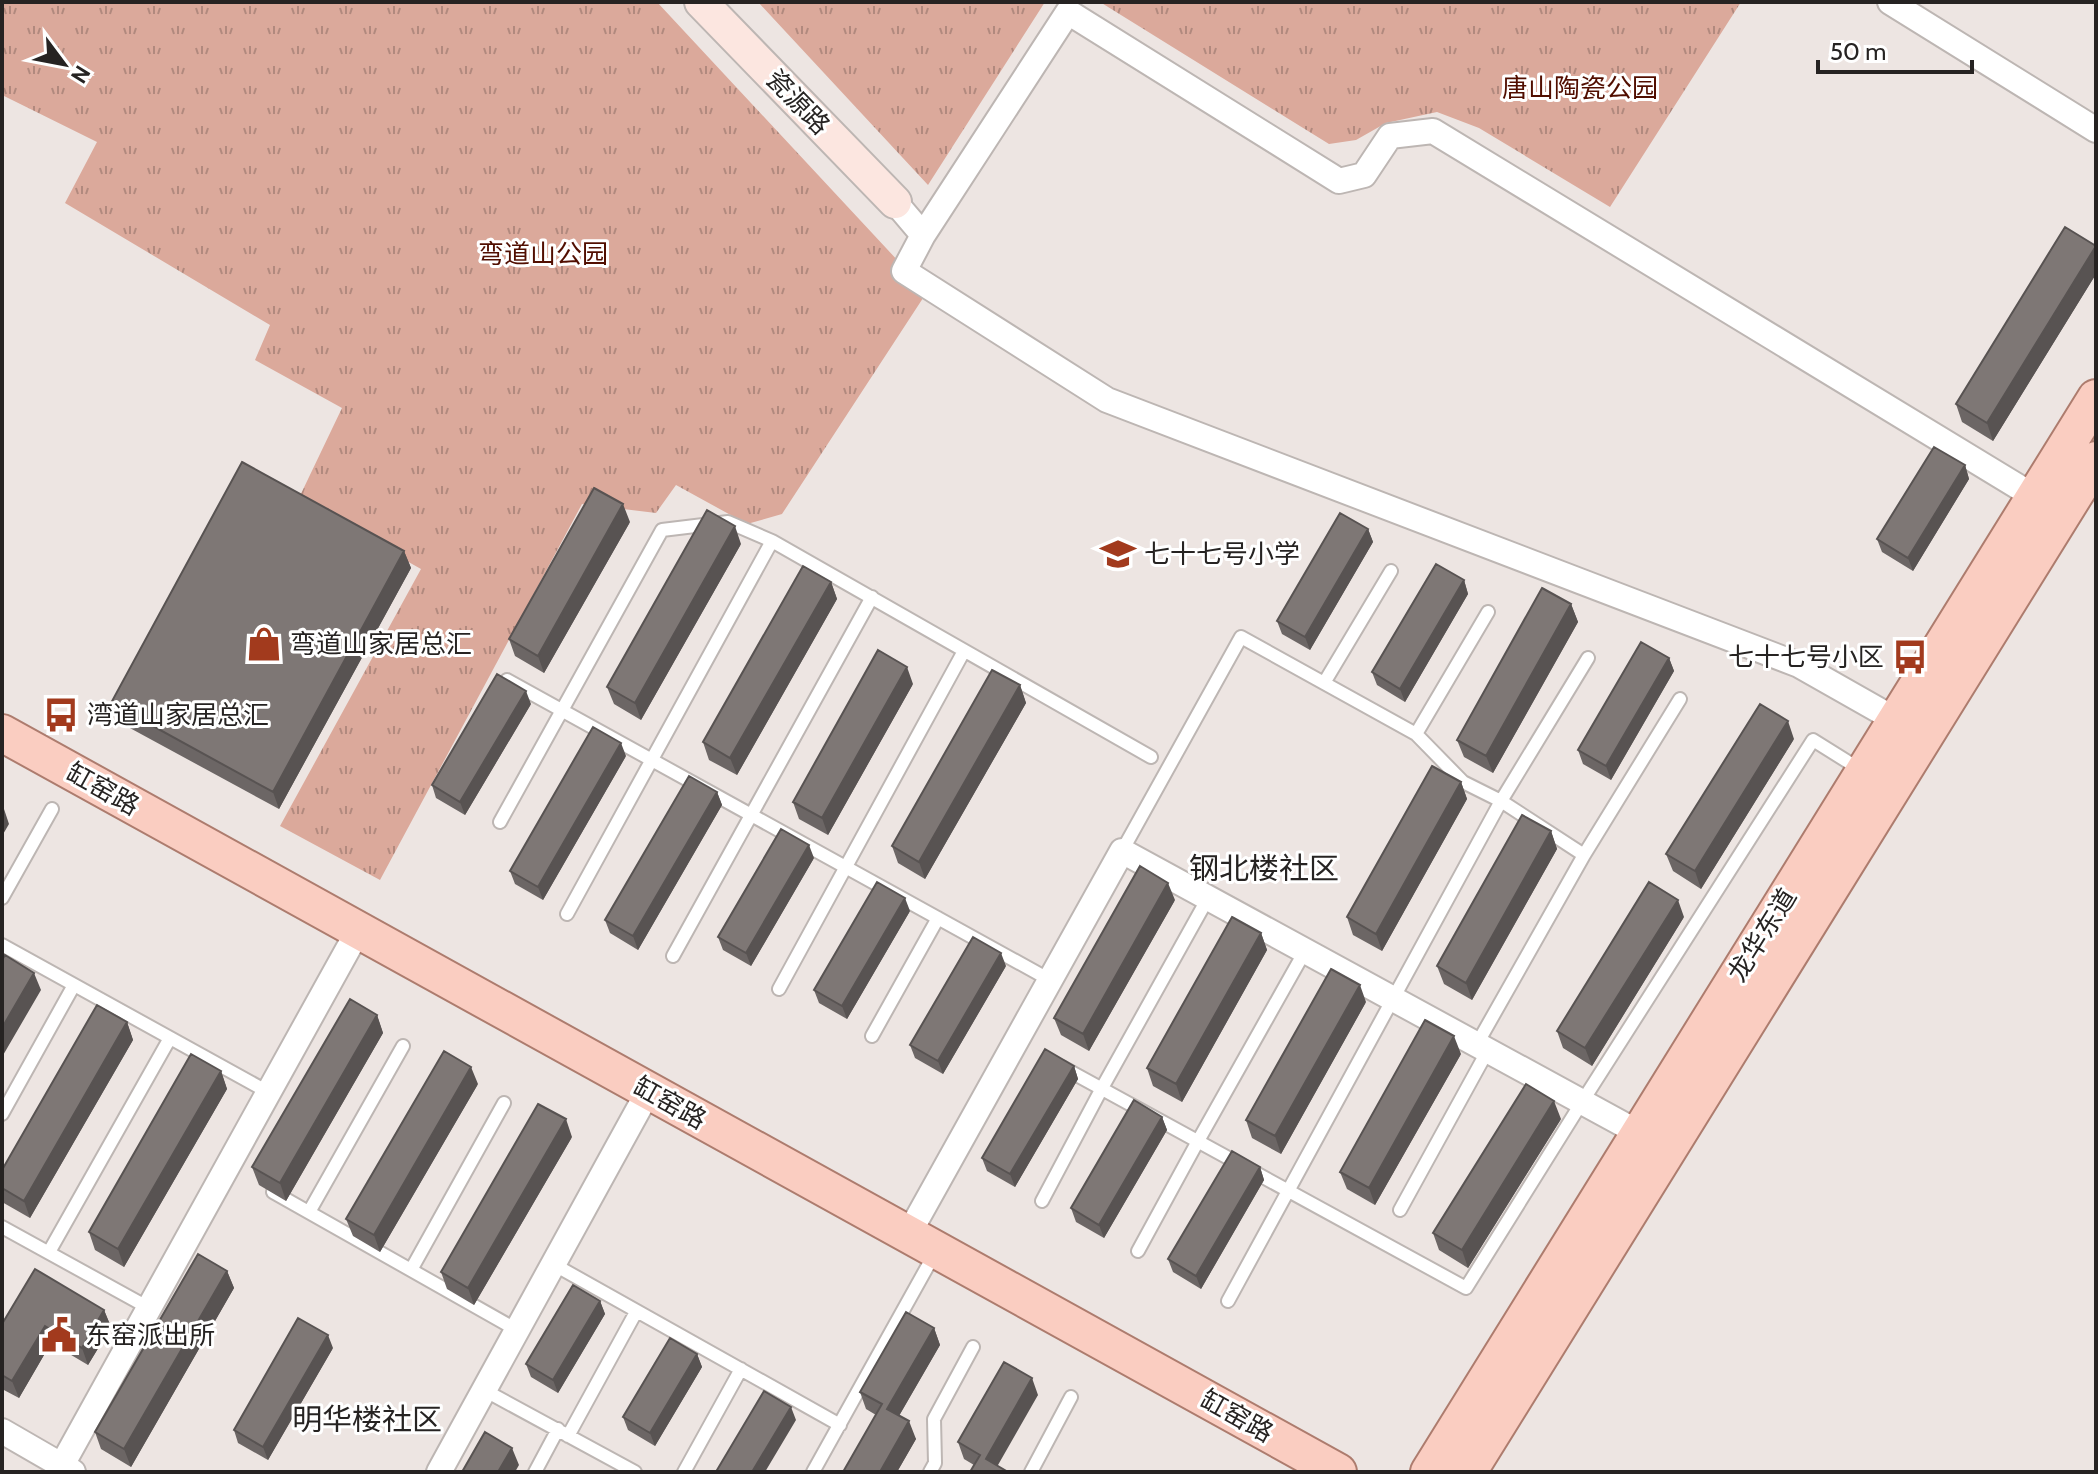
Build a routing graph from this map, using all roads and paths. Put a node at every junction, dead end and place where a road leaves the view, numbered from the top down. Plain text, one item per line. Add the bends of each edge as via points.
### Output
1 (701, 2) edge
2 (1890, 2) edge
3 (2096, 130) edge
4 (895, 202) joint
5 (923, 235) junction
6 (2096, 398) edge
7 (2096, 460) edge
8 (2035, 497) junction
9 (772, 541) junction
10 (1391, 571) dead end
11 (872, 597) junction
12 (1488, 612) dead end
13 (964, 651) junction
14 (1588, 658) dead end
15 (503, 678) edge
16 (1324, 683) junction
17 (1680, 699) dead end
18 (563, 711) junction
19 (1896, 720) junction
20 (2, 733) edge
21 (1416, 734) junction
22 (1151, 757) dead end
23 (651, 760) junction
24 (1864, 771) junction
25 (1501, 801) junction
26 (52, 809) dead end
27 (751, 815) junction
28 (500, 822) dead end
29 (1122, 851) junction
30 (1584, 855) junction
31 (845, 867) junction
32 (2, 898) edge
33 (1208, 898) junction
34 (567, 914) dead end
35 (938, 918) junction
36 (358, 931) junction
37 (2, 945) edge
38 (1305, 951) junction
39 (673, 956) dead end
40 (1050, 980) junction
41 (74, 985) junction
42 (779, 989) dead end
43 (1393, 999) junction
44 (872, 1036) dead end
45 (170, 1038) junction
46 (403, 1046) dead end
47 (1482, 1047) junction
48 (1055, 1062) edge
49 (1102, 1088) junction
50 (268, 1092) junction
51 (648, 1092) junction
52 (1582, 1102) junction
53 (504, 1103) dead end
54 (2, 1114) edge
55 (1639, 1133) junction
56 (1198, 1141) junction
57 (260, 1184) edge
58 (1288, 1190) junction
59 (1042, 1201) dead end
60 (1400, 1210) dead end
61 (309, 1212) junction
62 (2, 1227) edge
63 (922, 1243) junction
64 (1138, 1251) dead end
65 (49, 1252) junction
66 (553, 1264) junction
67 (411, 1270) junction
68 (1228, 1301) dead end
69 (149, 1308) junction
70 (636, 1312) junction
71 (517, 1330) junction
72 (973, 1347) dead end
73 (741, 1369) junction
74 (484, 1390) junction
75 (1071, 1397) dead end
76 (840, 1425) junction
77 (2, 1431) edge
78 (563, 1433) junction
79 (68, 1469) edge
80 (439, 1472) edge
81 (535, 1472) edge
82 (635, 1472) edge
83 (684, 1472) edge
84 (813, 1472) edge
85 (930, 1472) edge
86 (1031, 1472) edge
87 (1338, 1472) edge
88 (1429, 1472) edge
89 (1468, 1472) edge

1 - 4 street, 瓷源路
2 - 3 street
4 - 5 street
5 - 8 street via 1068,12 1339,181 1364,175 1390,136 1433,131
5 - 19 street via 904,271 1107,400 1799,665
6 - 8 main road, 龙华东道
7 - 89 main road, 龙华东道
8 - 19 main road, 龙华东道
9 - 11 lane
9 - 18 lane via 728,522 662,530
9 - 23 lane
10 - 16 lane
11 - 13 lane
11 - 27 lane
12 - 21 lane
13 - 22 lane
13 - 31 lane
14 - 25 lane
15 - 18 lane
16 - 21 lane
16 - 29 lane via 1241,637
17 - 30 lane
18 - 23 lane
18 - 28 lane
19 - 24 main road, 龙华东道
20 - 36 main road, 缸窑路
21 - 25 lane via 1463,782
23 - 27 lane
23 - 34 lane
24 - 52 lane via 1813,740
24 - 55 main road, 龙华东道
25 - 30 lane
25 - 43 lane
26 - 32 lane
27 - 31 lane
27 - 39 lane
29 - 33 street
29 - 40 street
30 - 47 lane
31 - 35 lane
31 - 42 lane
33 - 38 street
33 - 49 lane
35 - 40 lane
35 - 44 lane
36 - 50 street
36 - 51 main road, 缸窑路
37 - 41 lane
38 - 43 street
38 - 56 lane
40 - 63 street
41 - 45 lane
41 - 54 lane
43 - 47 street
43 - 58 lane
45 - 50 lane
45 - 65 lane
46 - 61 lane
47 - 52 street
47 - 60 lane
48 - 49 lane
49 - 56 lane
49 - 59 lane
50 - 69 street
51 - 63 main road, 缸窑路
51 - 66 street
52 - 55 street
52 - 58 lane via 1466,1288
53 - 67 lane
55 - 88 main road, 龙华东道
56 - 58 lane
56 - 64 lane
57 - 61 lane
58 - 68 lane
61 - 67 lane
62 - 65 lane
63 - 76 lane
63 - 87 main road, 缸窑路
65 - 69 lane
66 - 70 lane
66 - 71 street
67 - 71 lane
69 - 79 street
70 - 73 lane
70 - 78 lane
71 - 74 street
72 - 85 lane via 934,1419 935,1463
73 - 76 lane
73 - 83 lane
74 - 78 lane
74 - 80 street
75 - 86 lane
76 - 84 lane
77 - 79 street
78 - 81 lane
78 - 82 lane

